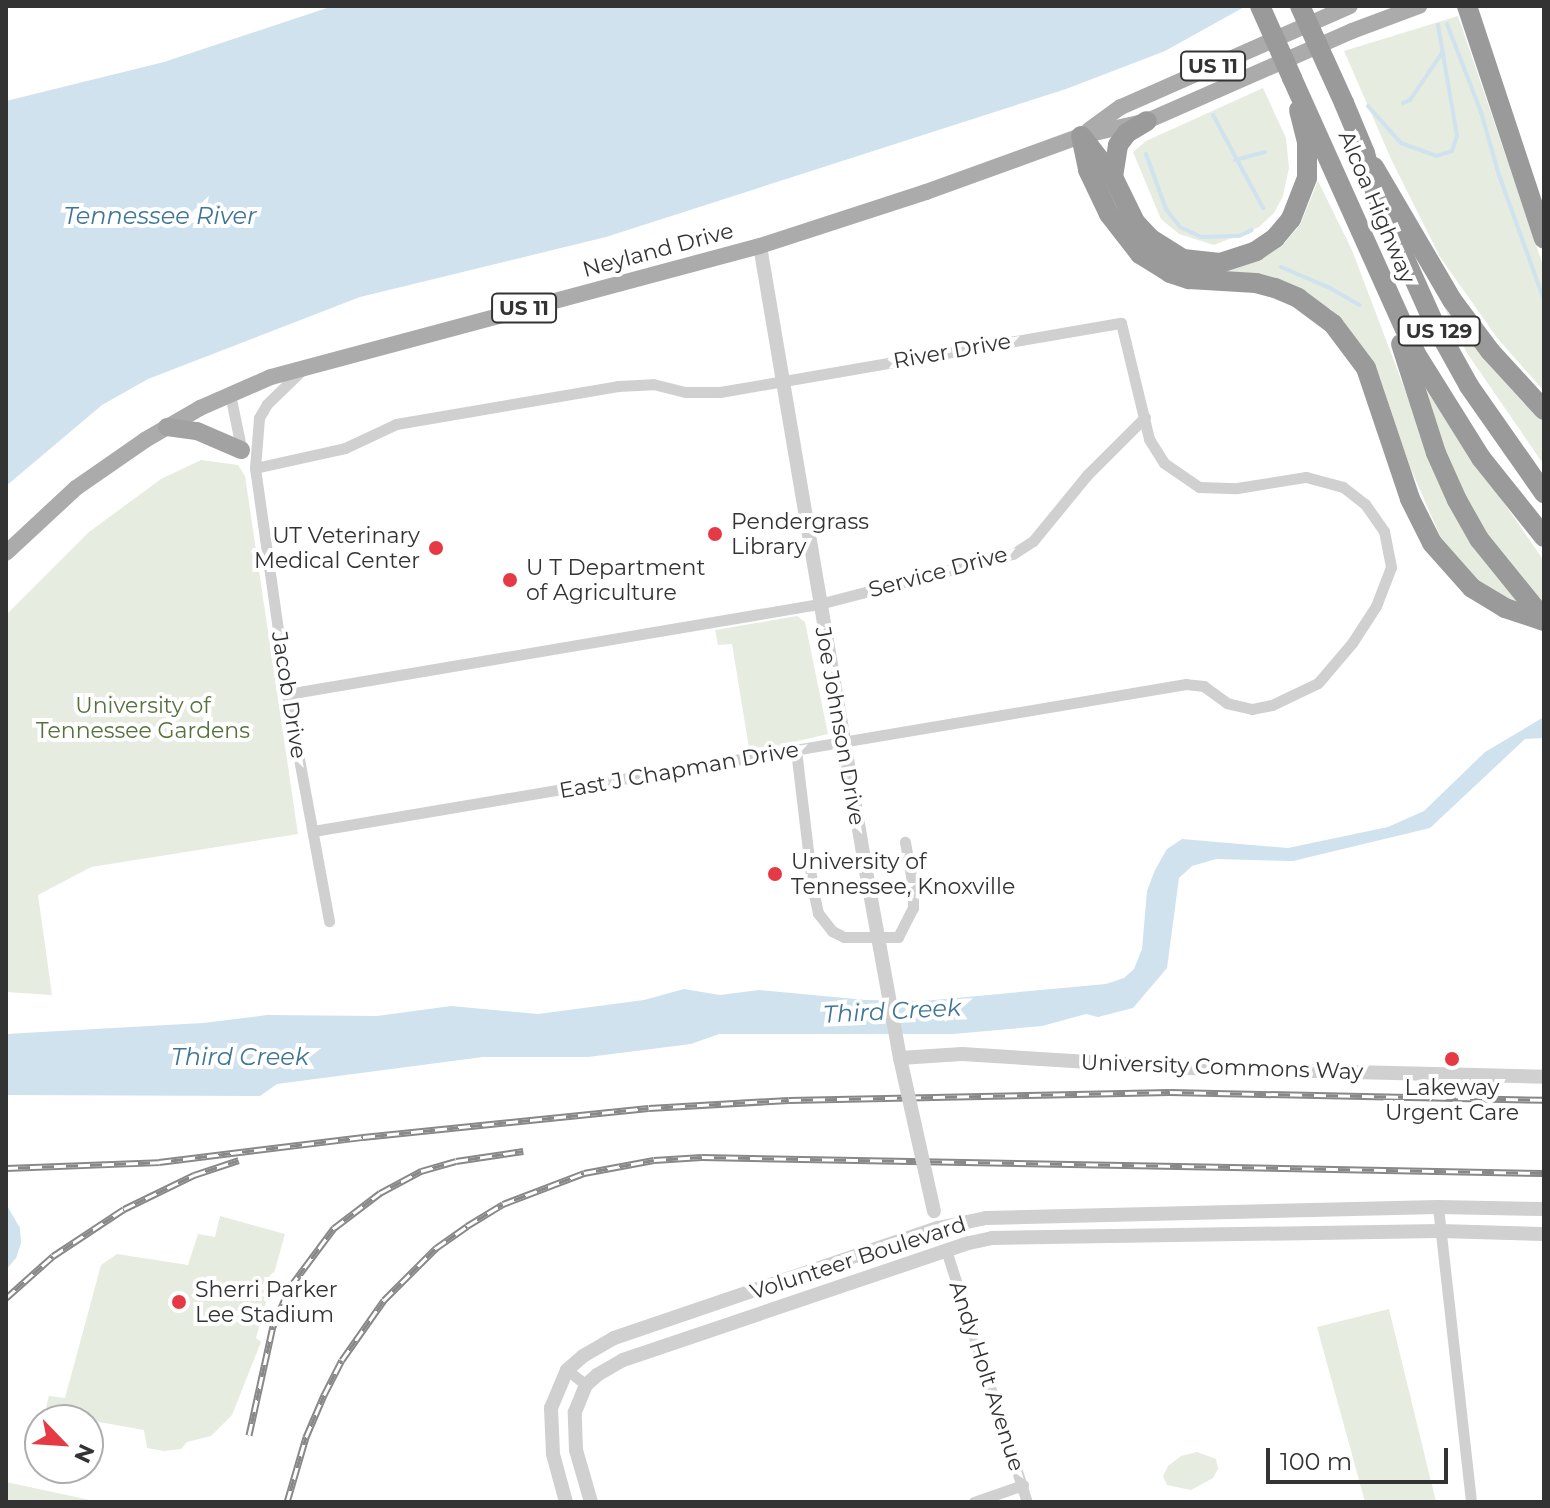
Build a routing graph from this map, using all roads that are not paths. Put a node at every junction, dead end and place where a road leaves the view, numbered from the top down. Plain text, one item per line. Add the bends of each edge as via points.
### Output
1 (1260, 6) edge
2 (1300, 6) edge
3 (1350, 6) edge
4 (1419, 6) edge
5 (1467, 6) edge
6 (1147, 121) junction
7 (1307, 121) junction
8 (1081, 136) junction
9 (1365, 153) junction
10 (1113, 177) junction
11 (1544, 239) edge
12 (760, 246) junction
13 (1388, 294) junction
14 (308, 364) junction
15 (783, 379) junction
16 (230, 394) junction
17 (1544, 410) edge
18 (1145, 417) junction
19 (167, 427) junction
20 (241, 450) junction
21 (255, 468) junction
22 (1544, 493) edge
23 (1544, 537) edge
24 (6, 553) edge
25 (819, 604) junction
26 (1544, 620) edge
27 (287, 694) junction
28 (845, 741) junction
29 (796, 750) junction
30 (313, 831) junction
31 (905, 842) dead end
32 (329, 921) dead end
33 (900, 1058) junction
34 (1544, 1077) edge
35 (1438, 1207) junction
36 (1544, 1209) edge
37 (938, 1228) junction
38 (1440, 1231) junction
39 (1544, 1234) edge
40 (946, 1250) junction
41 (567, 1370) junction
42 (586, 1385) junction
43 (1023, 1485) junction
44 (566, 1502) edge
45 (591, 1502) edge
46 (974, 1502) edge
47 (1027, 1502) edge
48 (1471, 1502) edge

1 - 7 highway, Alcoa Highway / US 129, bridge
2 - 9 highway, Alcoa Highway / US 129, bridge
3 - 8 main road, Neyland Drive / US 11 via 1121,107
4 - 6 main road, Neyland Drive / US 11
5 - 11 highway
6 - 8 main road, Neyland Drive / US 11
6 - 10 highway via 1118,145
7 - 10 highway via 1308,156 1291,219 1275,238 1242,257 1200,263 1167,252 1135,222
7 - 13 highway, Alcoa Highway / US 129
8 - 10 highway
8 - 12 main road, Neyland Drive / US 11
8 - 26 highway via 1088,170 1109,214 1155,266 1189,279 1275,288 1318,311 1350,341 1375,391 1421,525 1446,563 1484,596
9 - 17 highway via 1452,300
9 - 22 highway, Alcoa Highway / US 129 via 1375,192 1434,323 1469,386
12 - 14 main road, Neyland Drive / US 11
12 - 15 street, Joe Johnson Drive
13 - 23 highway, Alcoa Highway / US 129 via 1449,409
13 - 26 highway via 1436,453 1457,500 1500,569
14 - 16 main road, Neyland Drive / US 11
14 - 21 street, Jacob Drive via 259,418
15 - 18 street, River Drive via 1121,323
15 - 21 street, River Drive via 701,393 653,384 618,386 396,424 345,448
15 - 25 street, Joe Johnson Drive
16 - 19 main road, Neyland Drive / US 11
16 - 20 street, Jacob Drive
18 - 25 street, Service Drive via 1087,475 1033,541 1013,554
18 - 28 street, East J Chapman Drive via 1149,439 1164,463 1199,487 1237,488 1306,477 1343,487 1365,504 1384,531 1391,567 1376,606 1318,683 1252,709 1227,703 1204,686 1186,684
19 - 20 highway via 197,431
19 - 24 main road, Neyland Drive / US 11 via 76,488
20 - 21 street, Jacob Drive
21 - 27 street, Jacob Drive
25 - 27 street, Service Drive
25 - 28 street, Joe Johnson Drive
27 - 30 street, Jacob Drive
28 - 29 street, East J Chapman Drive
28 - 33 street, Joe Johnson Drive, bridge
29 - 30 street, East J Chapman Drive
29 - 31 street via 812,885 818,913 832,931 844,937 898,937 913,908
30 - 32 street, Jacob Drive
33 - 34 street, University Commons Way via 962,1054 1186,1068
33 - 37 street, Joe Johnson Drive, bridge
35 - 36 street, Volunteer Boulevard
35 - 37 street, Volunteer Boulevard via 986,1218
35 - 38 street
37 - 40 street, Joe Johnson Drive
37 - 41 street, Volunteer Boulevard via 614,1338
38 - 39 street, Volunteer Boulevard
38 - 40 street, Volunteer Boulevard via 992,1238
38 - 48 street
40 - 42 street, Volunteer Boulevard via 623,1360
40 - 43 street, Andy Holt Avenue
41 - 42 street
41 - 44 street via 551,1408 550,1431
42 - 45 street via 574,1430
43 - 46 street
43 - 47 street, Andy Holt Avenue

